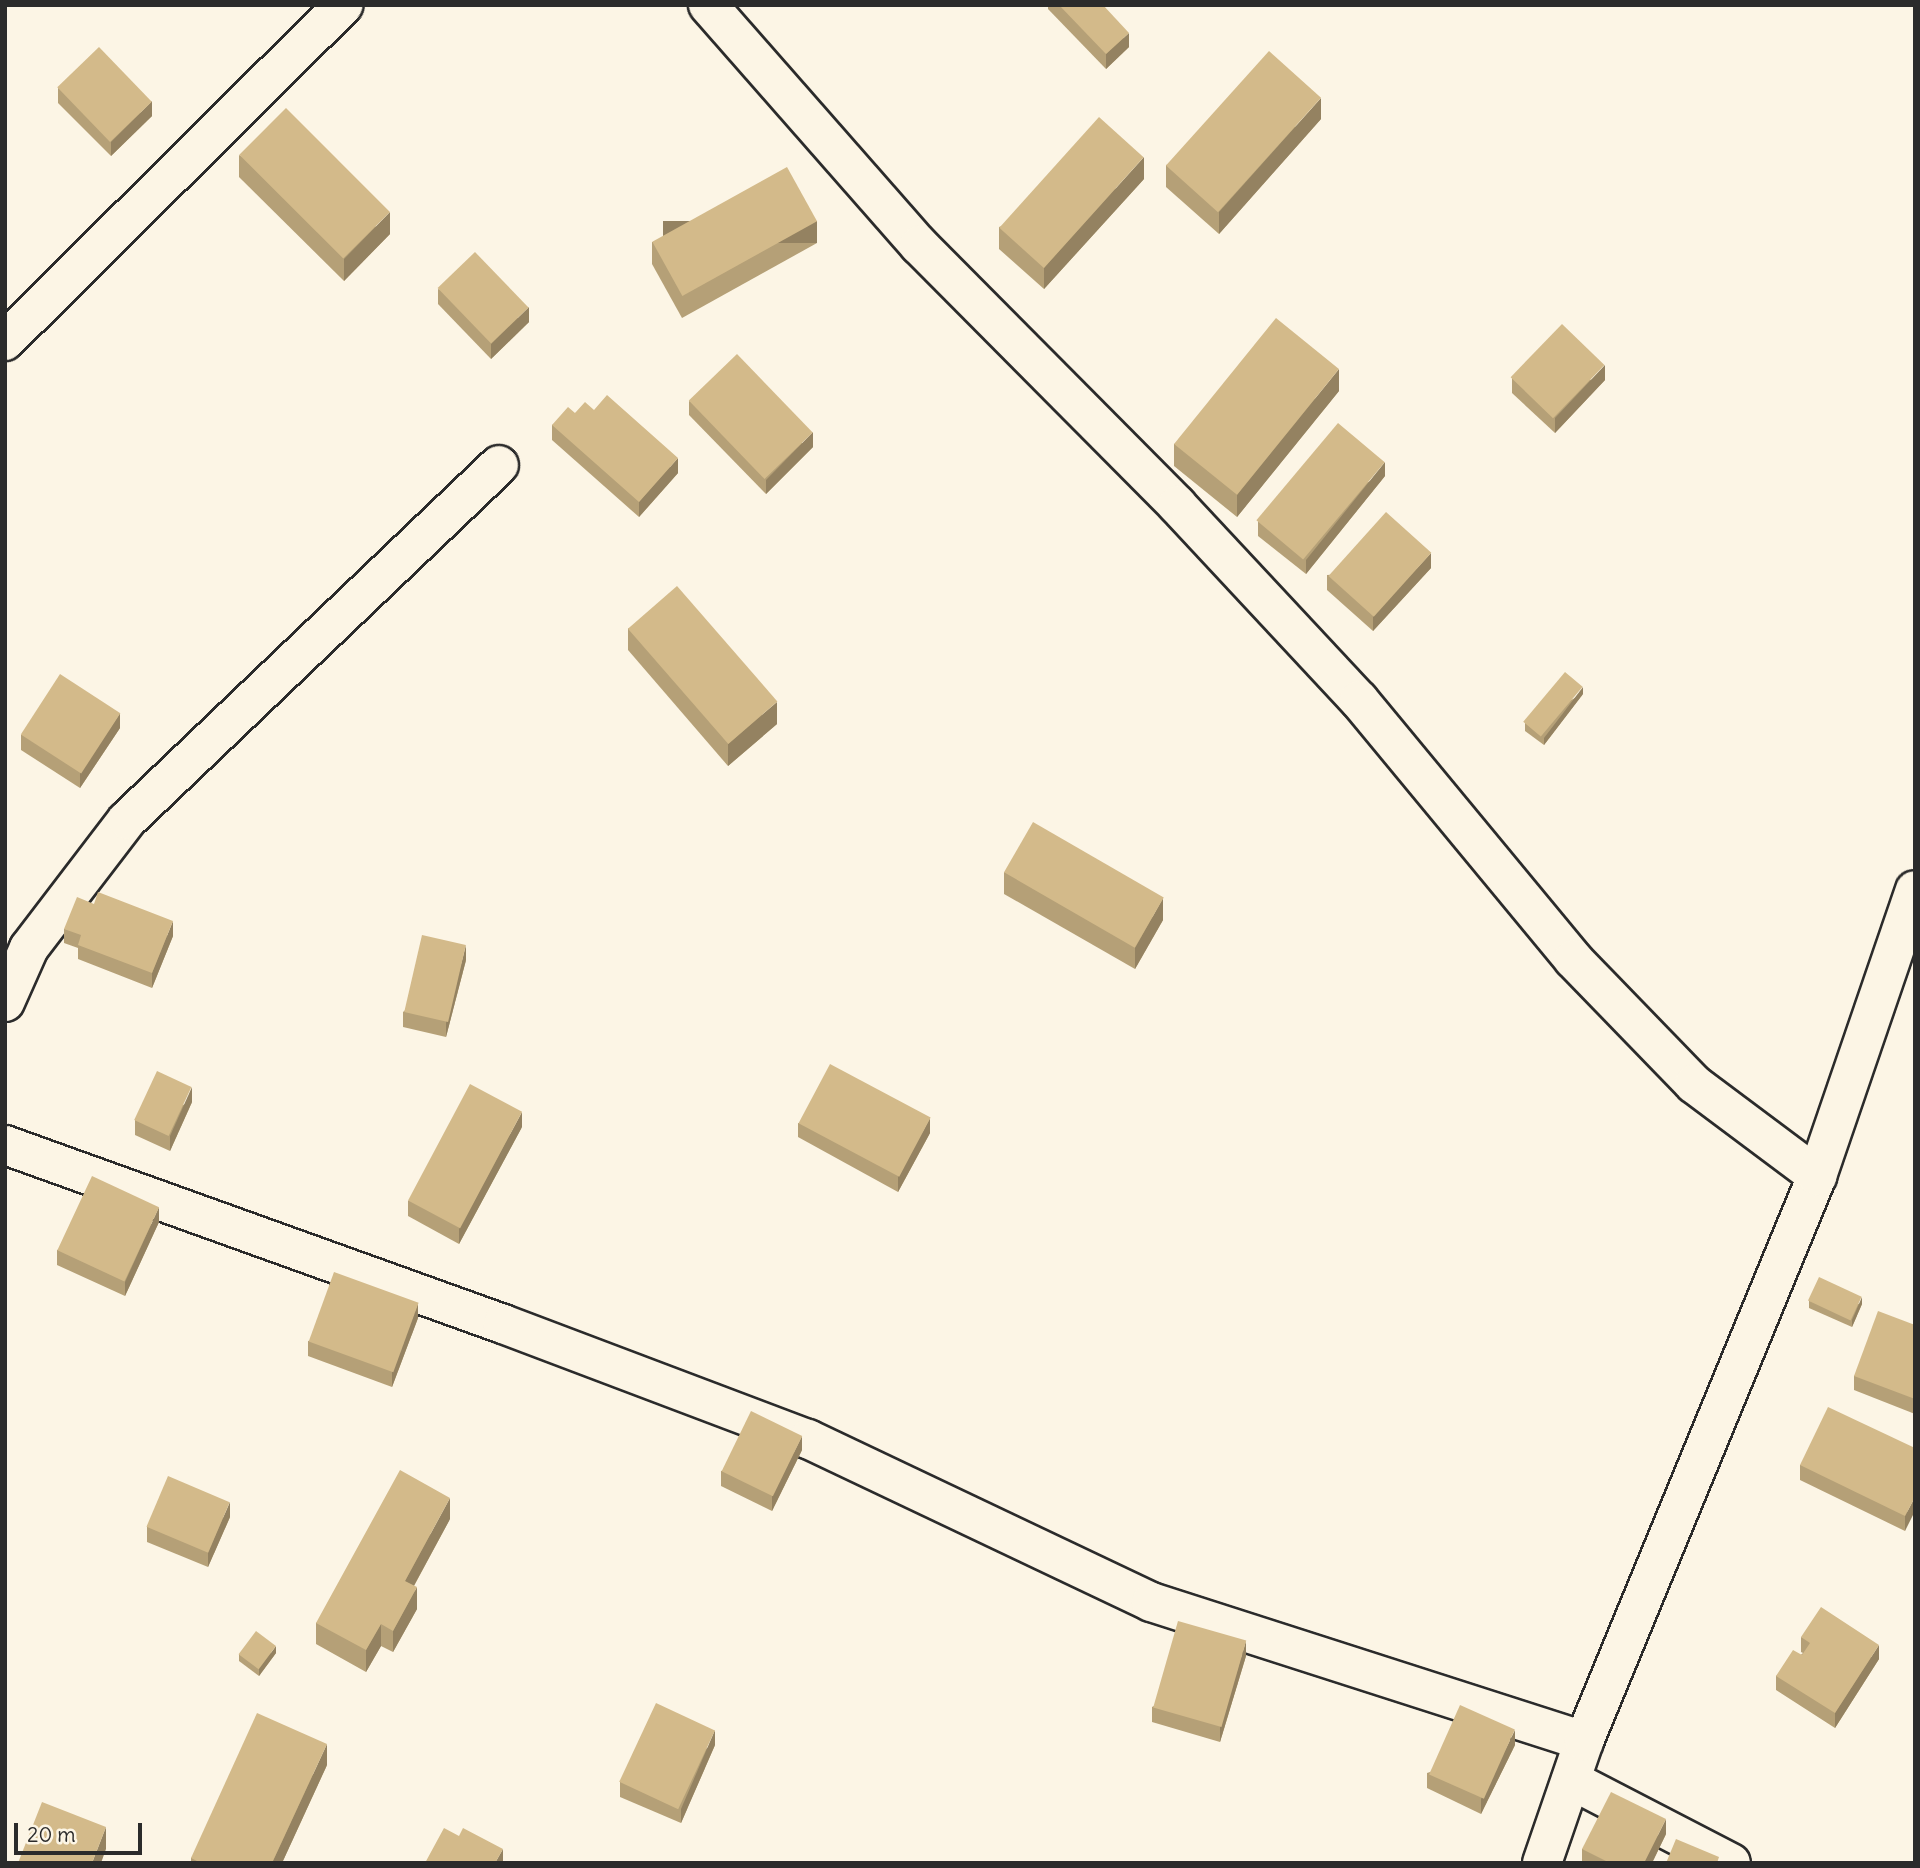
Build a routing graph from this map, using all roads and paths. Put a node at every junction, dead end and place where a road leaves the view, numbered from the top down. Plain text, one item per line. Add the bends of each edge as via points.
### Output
1 (344, 5) edge
2 (708, 5) edge
3 (5, 341) edge
4 (499, 465) dead end
5 (1915, 890) edge
6 (5, 1002) edge
7 (5, 1145) edge
8 (1817, 1176) junction
9 (1584, 1741) junction
10 (1571, 1780) junction
11 (1542, 1863) edge
12 (1731, 1863) edge

1 - 3 street
2 - 8 street via 919,245 1177,505 1359,700 1573,959 1694,1084
4 - 6 street via 127,820 29,948
5 - 8 street
7 - 9 street via 808,1439 1150,1602
8 - 9 street
9 - 10 street
10 - 11 street
10 - 12 street

